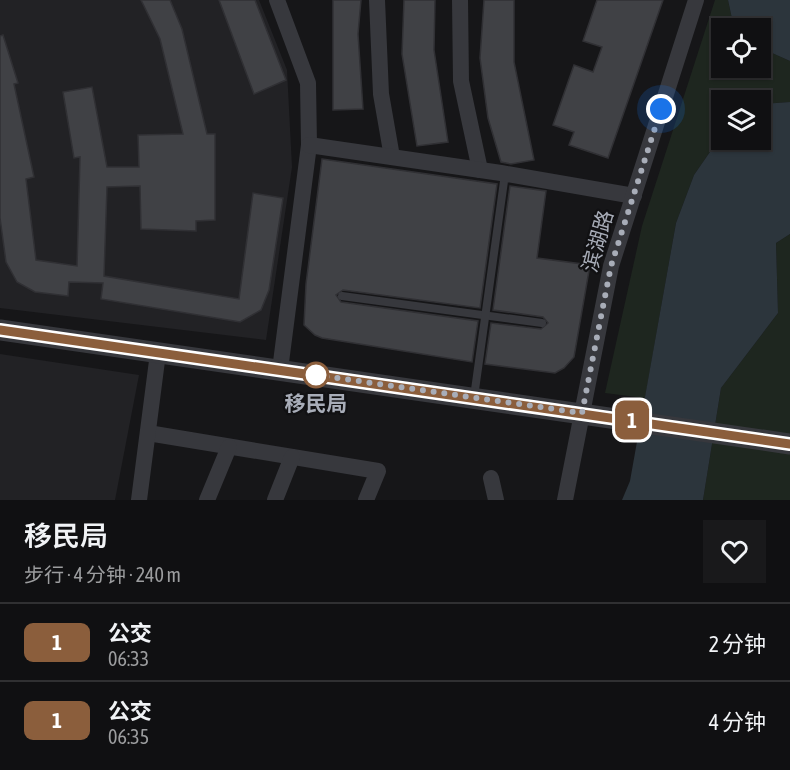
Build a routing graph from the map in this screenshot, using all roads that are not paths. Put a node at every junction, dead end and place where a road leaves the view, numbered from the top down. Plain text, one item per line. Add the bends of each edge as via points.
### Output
1 (277, 0) edge
2 (377, 0) edge
3 (460, 0) edge
4 (696, 0) edge
5 (309, 145) junction
6 (392, 157) junction
7 (480, 170) junction
8 (505, 174) junction
9 (634, 196) junction
10 (342, 296) dead end
11 (485, 316) junction
12 (542, 323) dead end
13 (0, 330) edge
14 (158, 352) junction
15 (280, 370) junction
16 (474, 398) junction
17 (582, 413) junction
18 (148, 434) junction
19 (790, 444) edge
20 (229, 447) junction
21 (292, 457) junction
22 (491, 478) dead end
23 (139, 500) edge
24 (207, 500) edge
25 (275, 500) edge
26 (366, 500) edge
27 (496, 500) edge
28 (564, 500) edge

1 - 5 street via 308,83
2 - 6 street via 381,94
3 - 7 street via 461,81
4 - 9 street, 滨湖路
5 - 6 street
5 - 15 street
6 - 7 street
7 - 8 street
8 - 9 street
8 - 11 lane
9 - 17 street, 滨湖路 via 611,266
10 - 11 lane
11 - 12 lane
11 - 16 lane
13 - 14 street
14 - 15 street
14 - 18 street
15 - 16 street
16 - 17 street
17 - 19 street
17 - 28 street, 滨湖路
18 - 20 street
18 - 23 street
20 - 21 street
20 - 24 street
21 - 25 street
21 - 26 street via 378,471
22 - 27 street

